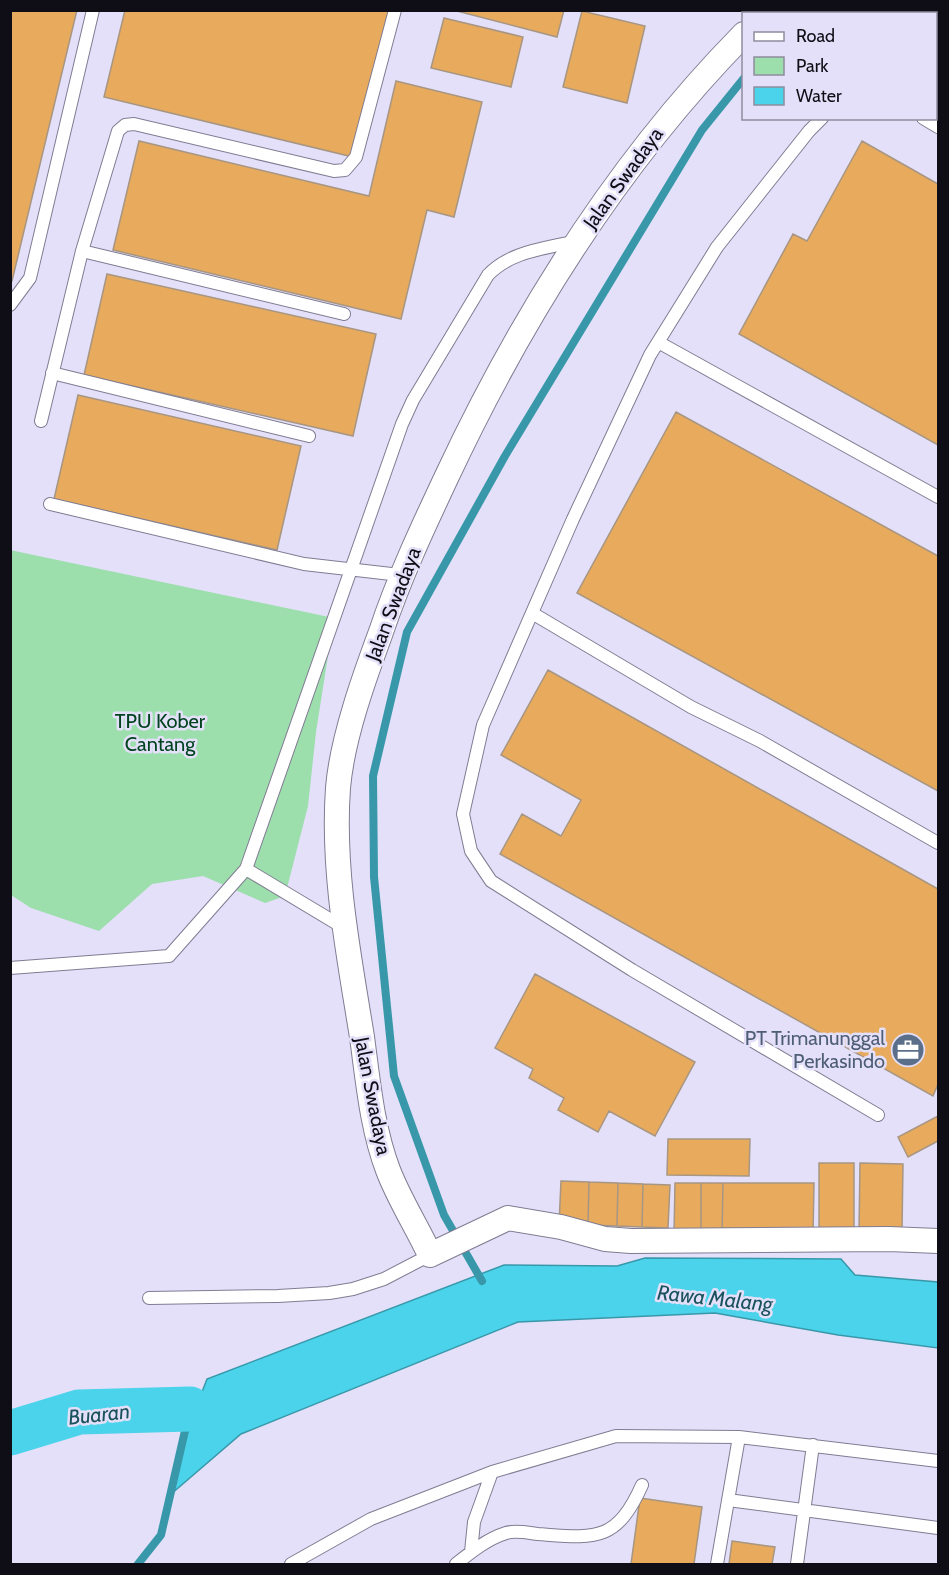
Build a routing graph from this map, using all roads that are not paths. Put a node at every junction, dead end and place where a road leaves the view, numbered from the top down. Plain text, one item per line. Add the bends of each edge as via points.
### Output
1 (93, 10) edge
2 (394, 10) edge
3 (742, 36) edge
4 (820, 120) edge
5 (578, 240) junction
6 (82, 251) junction
7 (10, 305) edge
8 (344, 314) dead end
9 (658, 342) junction
10 (52, 373) junction
11 (41, 421) dead end
12 (309, 436) dead end
13 (939, 497) edge
14 (50, 504) dead end
15 (349, 570) junction
16 (400, 576) junction
17 (532, 613) junction
18 (939, 843) edge
19 (246, 869) junction
20 (346, 929) junction
21 (10, 968) edge
22 (878, 1115) dead end
23 (939, 1241) edge
24 (437, 1251) junction
25 (149, 1298) dead end
26 (739, 1437) junction
27 (813, 1445) junction
28 (939, 1461) edge
29 (492, 1473) junction
30 (642, 1485) dead end
31 (728, 1500) junction
32 (804, 1510) junction
33 (939, 1528) edge
34 (471, 1552) junction
35 (300, 1562) edge
36 (456, 1564) edge
37 (717, 1564) edge
38 (796, 1564) edge

1 - 7 lane via 30,278
2 - 6 lane via 356,157 345,170 334,171 125,125 114,141
3 - 5 street, Jalan Swadaya via 704,74 640,151
4 - 9 lane via 717,247
5 - 15 lane via 512,256 488,275 413,400
5 - 16 street, Jalan Swadaya via 526,321 494,381
6 - 8 lane
6 - 10 lane
9 - 13 lane
9 - 17 lane
10 - 11 lane
10 - 12 lane
14 - 15 lane via 304,564
15 - 16 lane
15 - 19 lane
16 - 20 street, Jalan Swadaya via 359,696 338,785 337,839
17 - 18 lane via 691,707 760,741
17 - 22 lane via 483,724 463,814 471,851 491,881
19 - 20 lane
19 - 21 lane via 170,956
20 - 24 street, Jalan Swadaya via 375,1122 388,1170
23 - 24 street via 631,1242 508,1218
24 - 25 lane via 384,1279 329,1293
26 - 27 lane
26 - 29 lane via 616,1436
26 - 31 lane
27 - 28 lane
27 - 32 lane
29 - 34 lane via 474,1522
29 - 35 lane via 371,1519
30 - 34 lane via 632,1507 608,1532 583,1537 508,1532
31 - 32 lane
31 - 37 lane
32 - 33 lane
32 - 38 lane
34 - 36 lane

